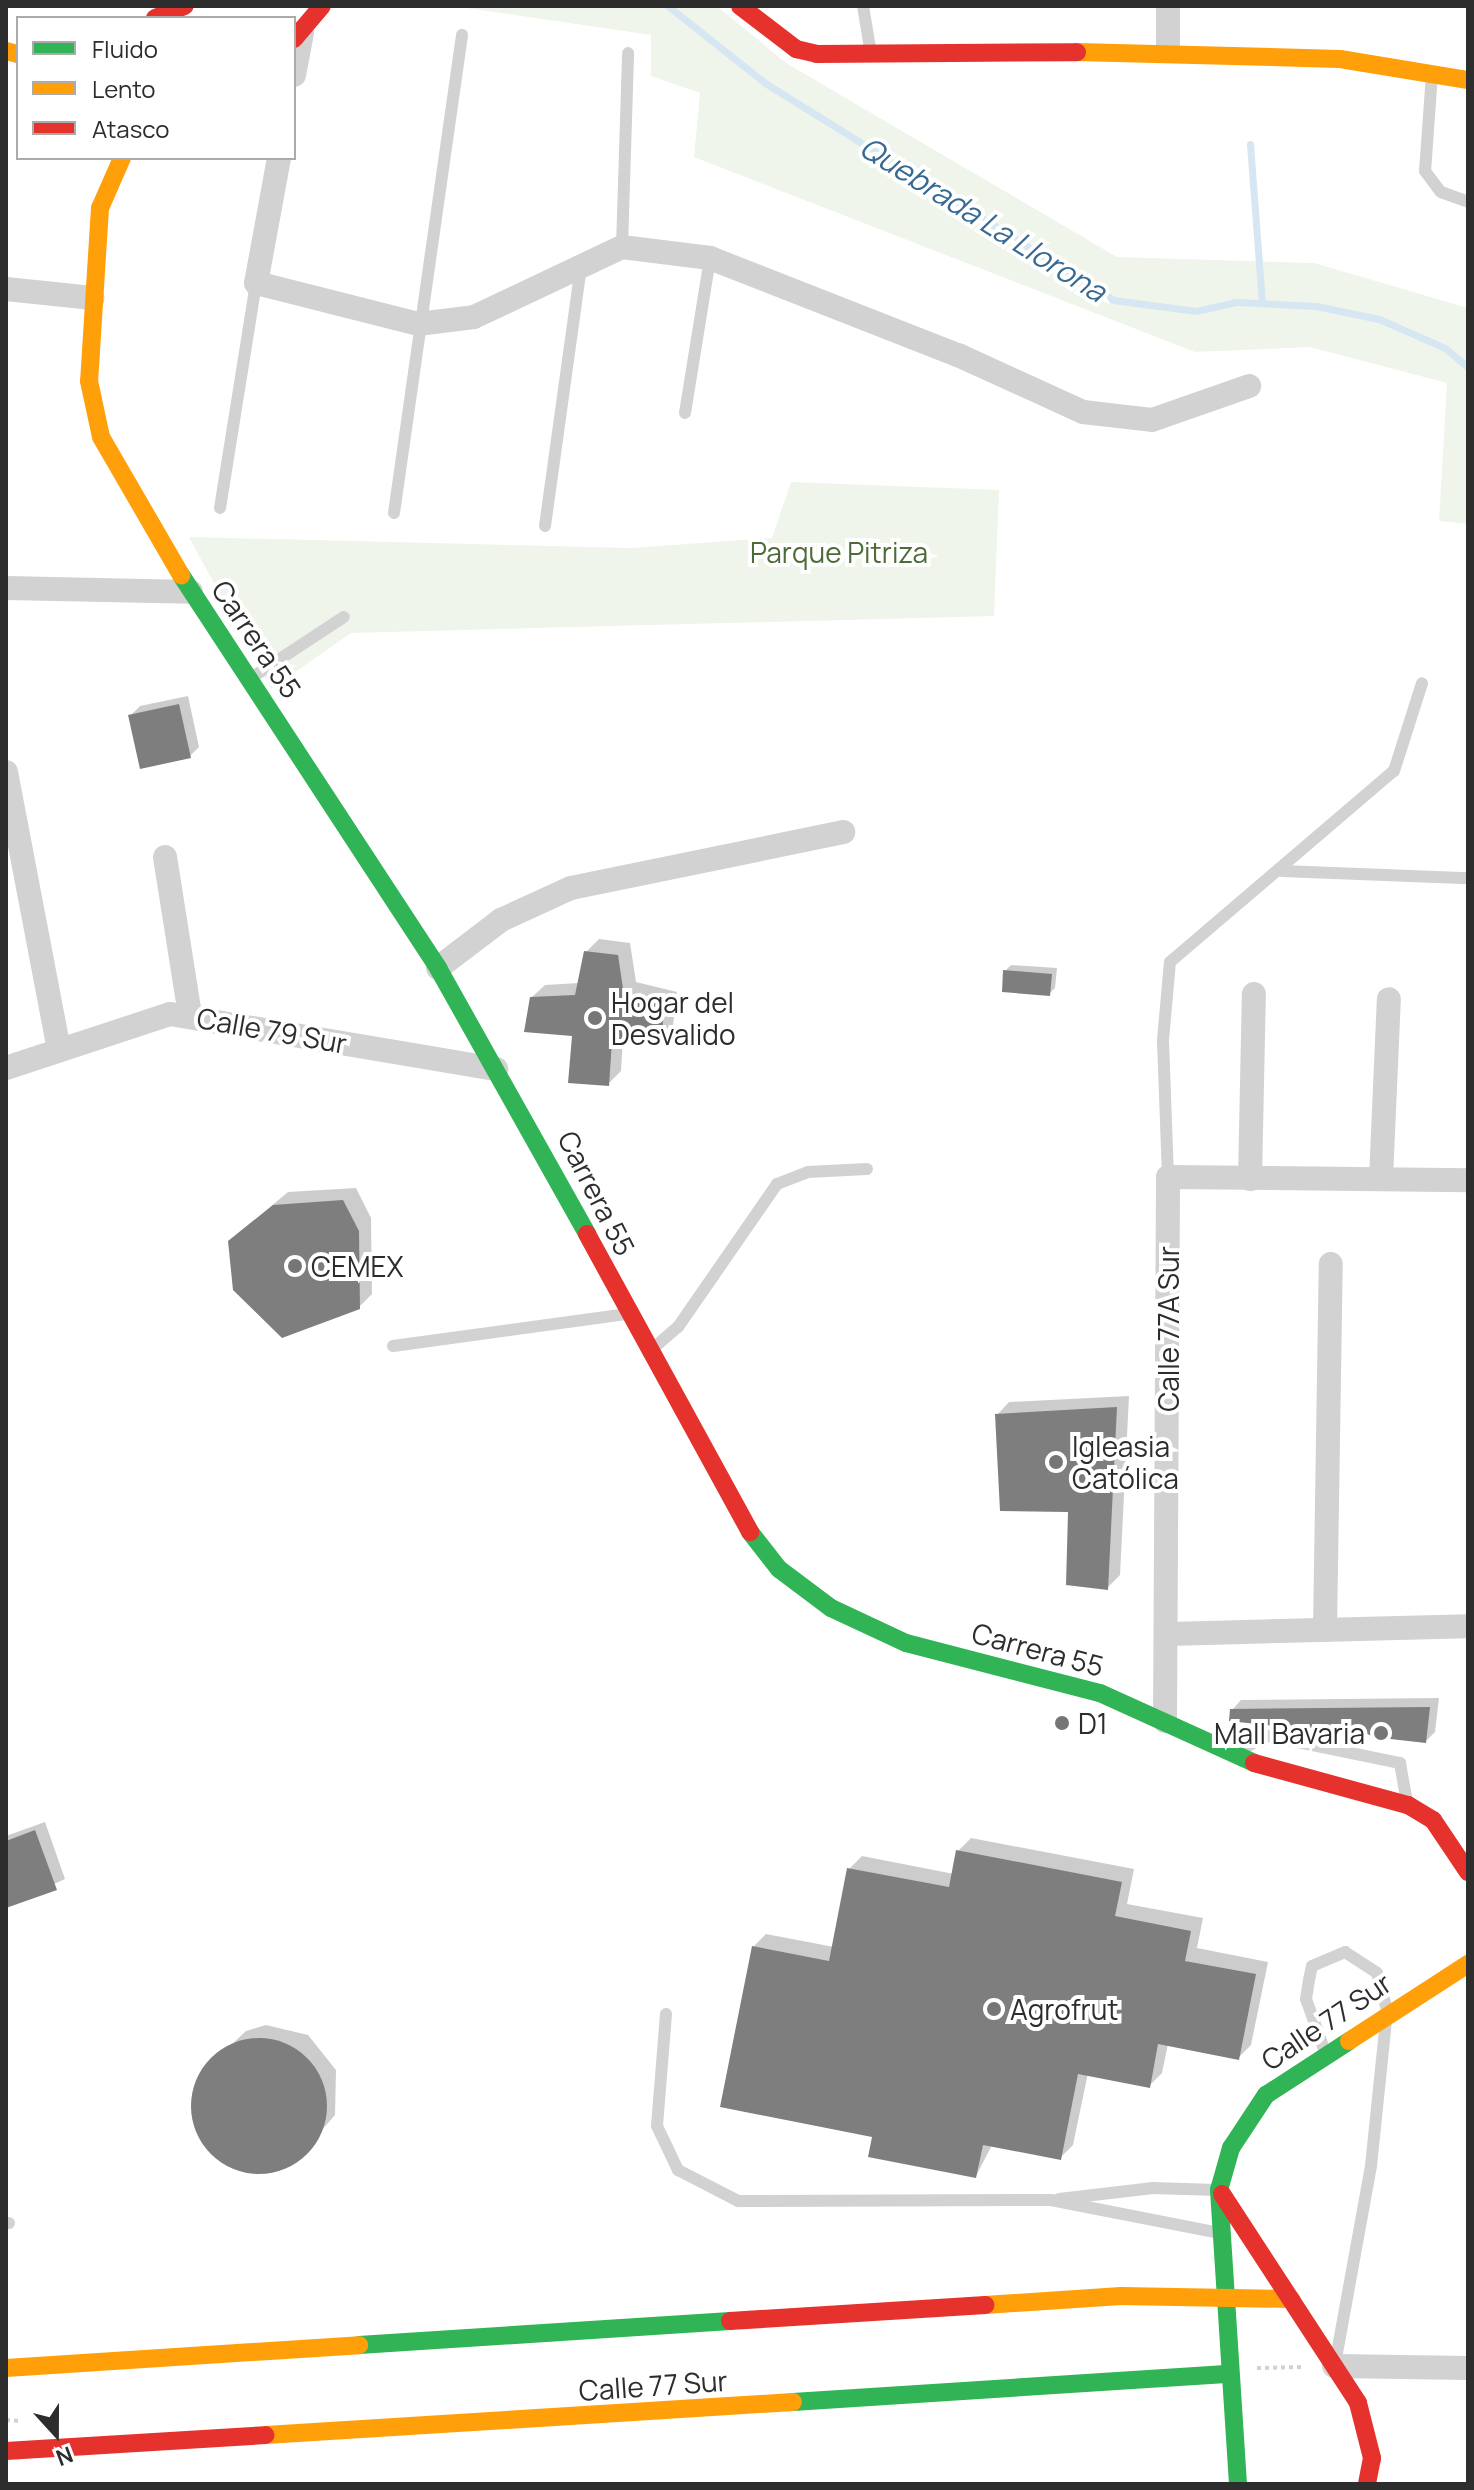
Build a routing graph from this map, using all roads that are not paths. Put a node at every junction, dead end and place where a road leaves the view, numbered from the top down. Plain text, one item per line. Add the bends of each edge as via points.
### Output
1 (184, 6) edge
2 (322, 6) edge
3 (740, 6) edge
4 (863, 6) edge
5 (1168, 6) edge
6 (160, 16) edge
7 (462, 35) dead end
8 (298, 36) edge
9 (870, 48) junction
10 (1168, 51) junction
11 (628, 53) dead end
12 (1433, 70) junction
13 (1468, 80) edge
14 (121, 160) edge
15 (279, 160) edge
16 (1468, 202) edge
17 (622, 247) junction
18 (710, 258) junction
19 (581, 268) junction
20 (256, 283) junction
21 (6, 289) edge
22 (93, 298) junction
23 (418, 324) junction
24 (1249, 386) dead end
25 (685, 413) dead end
26 (220, 508) dead end
27 (394, 513) dead end
28 (545, 526) dead end
29 (6, 588) edge
30 (191, 592) junction
31 (344, 617) dead end
32 (251, 678) junction
33 (1422, 683) dead end
34 (6, 772) edge
35 (843, 832) dead end
36 (165, 857) dead end
37 (1282, 871) junction
38 (1468, 878) edge
39 (438, 968) junction
40 (1254, 994) dead end
41 (1389, 999) dead end
42 (190, 1014) junction
43 (59, 1050) junction
44 (6, 1068) edge
45 (496, 1069) junction
46 (867, 1169) dead end
47 (1168, 1177) junction
48 (1250, 1179) junction
49 (1381, 1179) junction
50 (1468, 1180) edge
51 (1331, 1264) dead end
52 (628, 1314) junction
53 (393, 1346) dead end
54 (647, 1353) junction
55 (1468, 1626) edge
56 (1325, 1630) junction
57 (1168, 1634) junction
58 (1165, 1721) junction
59 (1228, 1756) junction
60 (1408, 1805) junction
61 (1468, 1872) edge
62 (1467, 1966) edge
63 (1387, 2011) junction
64 (666, 2014) dead end
65 (1325, 2052) junction
66 (1219, 2190) junction
67 (1051, 2200) junction
68 (1223, 2234) junction
69 (1291, 2299) junction
70 (1226, 2302) junction
71 (1334, 2366) junction
72 (6, 2368) edge
73 (1468, 2368) edge
74 (1231, 2382) junction
75 (6, 2451) edge
76 (1238, 2484) edge
77 (1367, 2484) edge

1 - 6 street
2 - 8 street
3 - 9 street via 796,49
4 - 9 lane
5 - 10 street
7 - 23 lane
9 - 10 street
10 - 12 street
11 - 17 lane
12 - 13 street
12 - 16 lane via 1425,171 1441,192
14 - 22 street, Carrera 55 via 100,208
15 - 20 street
17 - 18 street
17 - 19 street
18 - 24 street via 958,355 1083,412 1152,420
18 - 25 lane
19 - 23 street via 474,317
19 - 28 lane
20 - 23 street
20 - 26 lane
21 - 22 street
22 - 30 street, Carrera 55 via 89,381 101,437
23 - 27 lane
29 - 30 street
30 - 32 street, Carrera 55
31 - 32 lane
32 - 39 street, Carrera 55
33 - 37 lane via 1394,771
34 - 43 street
35 - 39 street via 571,888 501,920
36 - 42 street
37 - 38 lane
37 - 47 lane via 1182,950 1165,975
39 - 45 street, Carrera 55
40 - 48 street
41 - 49 street
42 - 43 street, Calle 79 Sur via 148,1019
42 - 45 street, Calle 79 Sur
43 - 44 street, Calle 79 Sur
45 - 52 street, Carrera 55
46 - 54 lane via 808,1172 777,1184 678,1327
47 - 48 street
47 - 57 street, Calle 77A Sur
48 - 49 street
49 - 50 street
51 - 56 street
52 - 53 lane
52 - 54 street, Carrera 55
54 - 58 street, Carrera 55 via 733,1511 779,1569 831,1608 906,1643 1100,1693
55 - 56 street
56 - 57 street
57 - 58 street, Calle 77A Sur
58 - 59 street, Carrera 55
59 - 60 street, Carrera 55
59 - 60 lane via 1268,1736 1400,1763
60 - 61 street, Carrera 55 via 1433,1820
62 - 63 street, Calle 77 Sur
63 - 65 street, Calle 77 Sur
63 - 65 lane via 1377,1973 1345,1952 1329,1953 1312,1966 1306,1999
63 - 71 lane via 1371,2166
64 - 67 lane via 657,2126 678,2170 738,2201
65 - 66 street, Calle 77 Sur via 1266,2095 1231,2148
66 - 67 lane via 1153,2188
66 - 68 street, Calle 77 Sur
66 - 69 street
67 - 68 lane
68 - 70 street, Calle 77 Sur
69 - 70 street
69 - 71 street
70 - 72 street, Calle 77 Sur via 1121,2296
70 - 74 street, Calle 77 Sur
71 - 73 street
71 - 77 street via 1358,2403 1370,2441
74 - 75 street, Calle 77 Sur
74 - 76 street

